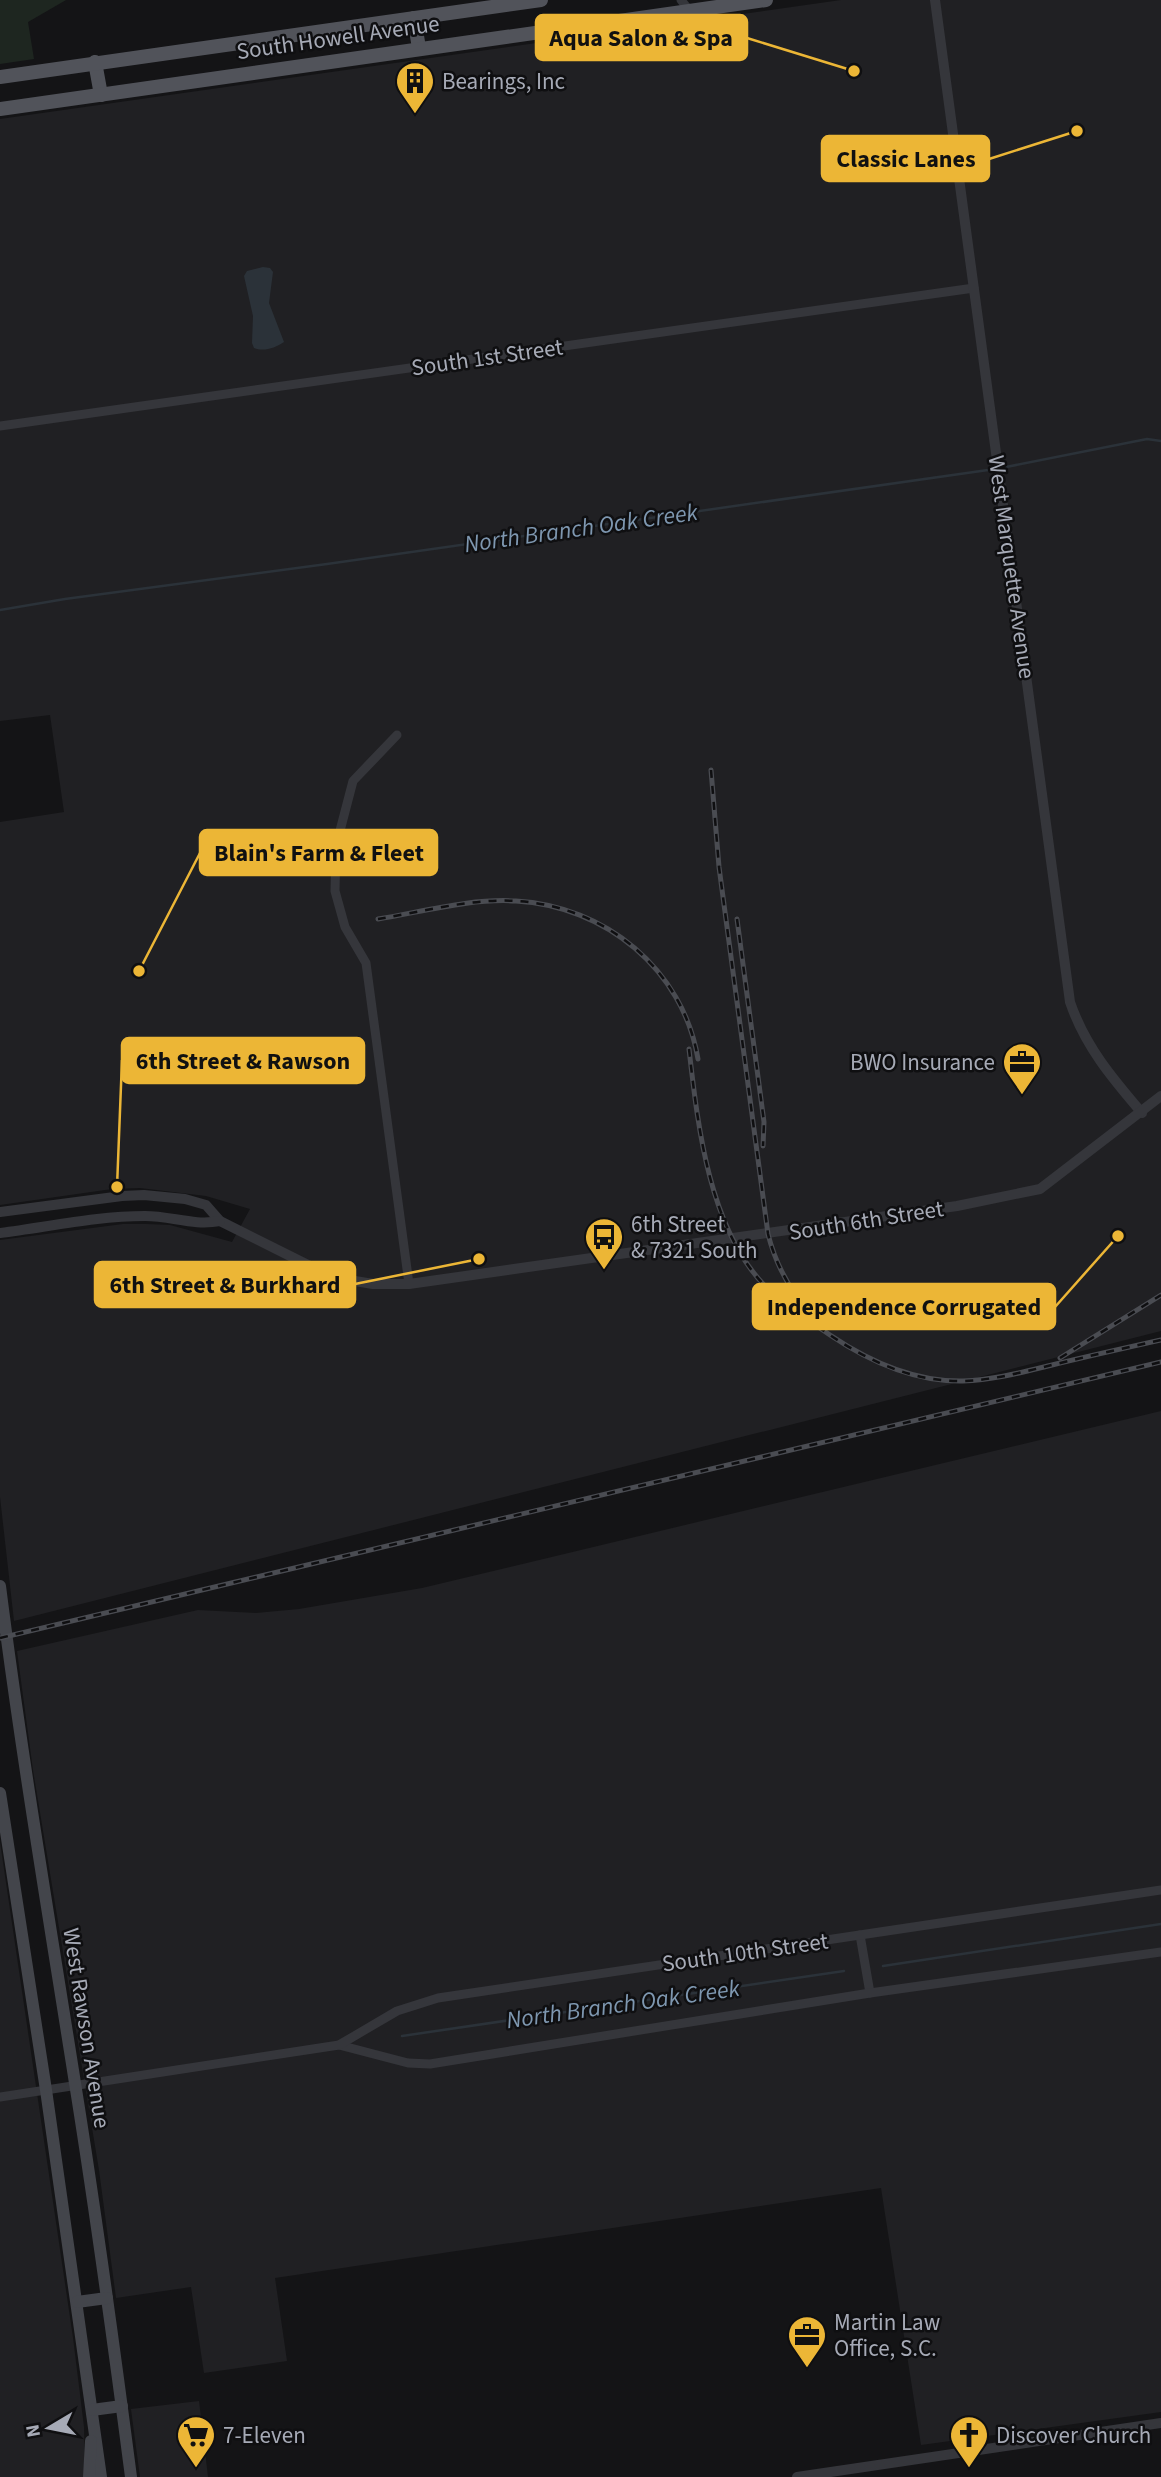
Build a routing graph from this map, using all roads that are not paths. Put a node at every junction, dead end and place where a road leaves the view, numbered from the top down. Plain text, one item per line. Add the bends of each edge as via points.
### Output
1 (541, 0) edge
2 (766, 0) edge
3 (936, 0) edge
4 (688, 3) edge
5 (414, 18) junction
6 (419, 48) junction
7 (95, 62) junction
8 (43, 71) junction
9 (0, 77) edge
10 (0, 86) edge
11 (100, 95) junction
12 (0, 109) edge
13 (974, 288) junction
14 (0, 426) edge
15 (397, 735) dead end
16 (1161, 1096) edge
17 (1142, 1113) junction
18 (0, 1212) edge
19 (220, 1221) junction
20 (0, 1233) edge
21 (409, 1284) junction
22 (0, 1586) edge
23 (0, 1793) edge
24 (1161, 1890) edge
25 (860, 1935) junction
26 (1161, 1952) edge
27 (870, 1993) junction
28 (339, 2045) junction
29 (75, 2085) junction
30 (46, 2090) junction
31 (0, 2096) edge
32 (107, 2298) junction
33 (77, 2302) junction
34 (122, 2406) junction
35 (92, 2410) junction
36 (93, 2423) junction
37 (1161, 2423) edge
38 (102, 2473) edge
39 (89, 2477) edge
40 (131, 2477) edge
41 (797, 2477) edge

1 - 5 main road, South Howell Avenue
2 - 4 main road, South Howell Avenue
3 - 13 street, West Marquette Avenue
4 - 6 main road, South Howell Avenue
5 - 6 main road
5 - 7 main road, South Howell Avenue
6 - 11 main road, South Howell Avenue
7 - 8 main road, South Howell Avenue
7 - 11 main road
8 - 9 main road, South Howell Avenue
8 - 10 main road
11 - 12 main road, South Howell Avenue
13 - 14 street, South 1st Street
13 - 17 street, West Marquette Avenue via 1070,1002 1096,1056
15 - 21 street via 353,781 336,846 335,891 345,928 366,963
16 - 17 street, South 6th Street
17 - 21 street, South 6th Street via 1040,1189 945,1208
18 - 19 street, South 6th Street via 144,1195 206,1205
19 - 20 street, South 6th Street via 201,1224 125,1217
19 - 21 street, South 6th Street via 337,1277
22 - 29 main road, West Rawson Avenue via 29,1803
23 - 30 main road
24 - 25 street, South 10th Street
25 - 27 street
25 - 28 street, South 10th Street via 438,1998 397,2011
26 - 27 street, South 10th Street
27 - 28 street, South 10th Street via 430,2064 408,2063
28 - 29 street, South 10th Street
29 - 30 street, South 10th Street
29 - 32 main road, West Rawson Avenue
30 - 31 street, South 10th Street
30 - 33 main road
32 - 33 main road
32 - 34 main road, West Rawson Avenue
33 - 35 main road
34 - 35 main road
34 - 40 main road, West Rawson Avenue
35 - 36 main road
36 - 38 main road
36 - 39 main road
37 - 41 street

